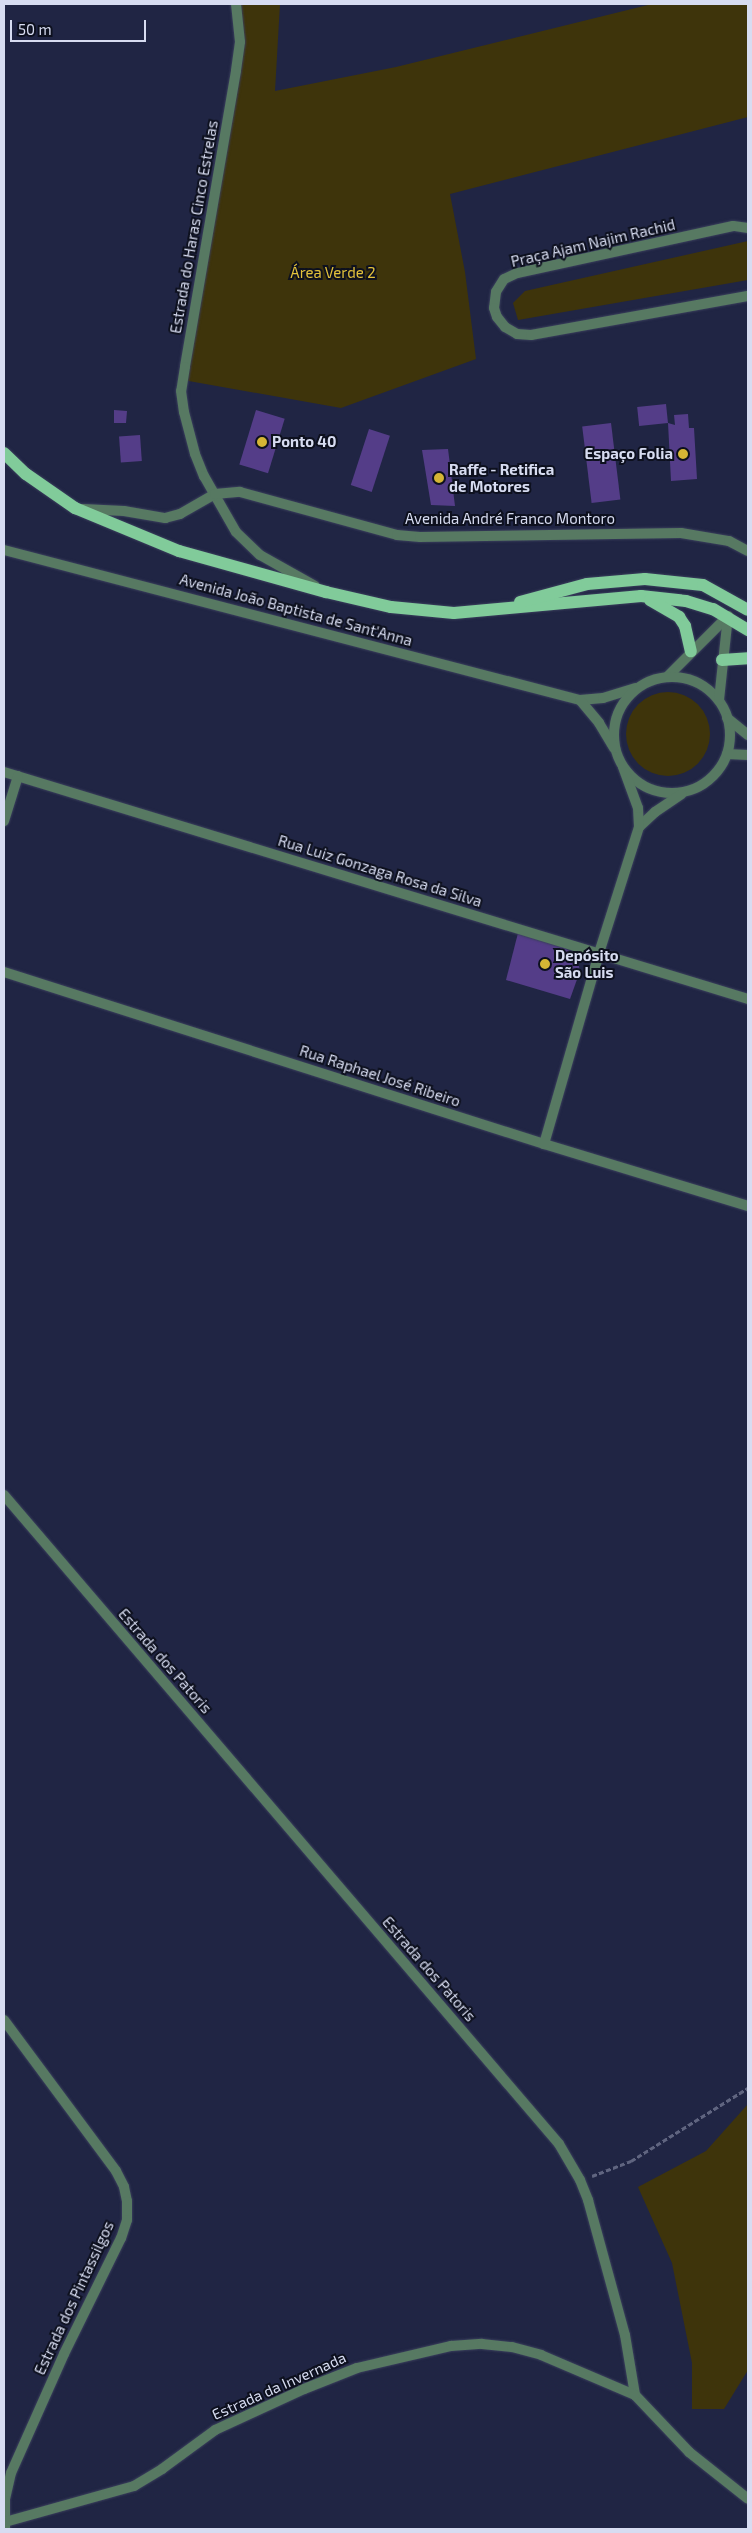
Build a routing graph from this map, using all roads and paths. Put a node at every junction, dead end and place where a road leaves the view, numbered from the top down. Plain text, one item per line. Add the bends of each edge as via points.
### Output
1 (236, 4) edge
2 (748, 228) edge
3 (748, 296) edge
4 (4, 453) edge
5 (214, 494) junction
6 (75, 508) junction
7 (4, 550) edge
8 (748, 551) edge
9 (703, 585) junction
10 (326, 592) junction
11 (641, 596) junction
12 (748, 610) edge
13 (486, 611) junction
14 (728, 616) junction
15 (748, 626) edge
16 (748, 630) edge
17 (691, 651) junction
18 (748, 658) edge
19 (722, 660) junction
20 (668, 676) junction
21 (635, 688) junction
22 (580, 700) junction
23 (718, 700) junction
24 (728, 718) junction
25 (748, 735) edge
26 (616, 751) junction
27 (727, 754) junction
28 (748, 755) edge
29 (623, 767) junction
30 (4, 772) edge
31 (18, 776) junction
32 (687, 791) junction
33 (4, 821) edge
34 (639, 827) junction
35 (599, 953) junction
36 (4, 972) edge
37 (748, 999) edge
38 (544, 1144) junction
39 (748, 1206) edge
40 (4, 1495) edge
41 (4, 2020) edge
42 (748, 2088) edge
43 (580, 2180) junction
44 (635, 2395) junction
45 (748, 2499) edge
46 (5, 2526) edge

1 - 5 street, Estrada do Haras Cinco Estrelas via 240,42 236,71 181,391 195,454
2 - 3 street, Praça Ajam Najim Rachid via 733,226 517,273 504,279 496,292 494,308 505,327 517,334 531,335
4 - 6 main road via 26,474
5 - 6 street, Avenida André Franco Montoro via 180,514 165,518
5 - 8 street, Avenida André Franco Montoro via 252,493 397,535 681,532 729,541
5 - 10 street via 247,544 260,555
6 - 10 main road via 178,551
7 - 22 street, Avenida João Baptista de Sant'Anna
9 - 12 main road
9 - 13 main road via 645,579 587,584
9 - 14 main road
10 - 13 main road via 423,612
11 - 13 main road
11 - 14 main road via 686,601
11 - 17 main road via 679,617 685,626
14 - 15 main road
14 - 16 main road
14 - 17 street
14 - 19 street
17 - 20 street
18 - 19 main road
19 - 23 street
20 - 21 street
20 - 23 street via 687,678 705,686
21 - 22 street, Avenida João Baptista de Sant'Anna via 602,698
21 - 26 street via 616,716 613,734
22 - 26 street
23 - 24 street
24 - 25 street
24 - 27 street
26 - 29 street
27 - 28 street
27 - 32 street via 718,771
29 - 32 street via 651,790
29 - 34 street via 638,808
30 - 31 street, Rua Luiz Gonzaga Rosa da Silva
31 - 33 street
31 - 35 street, Rua Luiz Gonzaga Rosa da Silva
32 - 34 street
34 - 35 street
35 - 37 street, Rua Luiz Gonzaga Rosa da Silva
35 - 38 street
36 - 38 street, Rua Raphael José Ribeiro
38 - 39 street, Rua Raphael José Ribeiro
40 - 43 street, Estrada dos Patoris via 560,2144
41 - 46 street, Estrada dos Pintassilgos via 116,2171 127,2201 127,2220 121,2238 11,2473 5,2500
42 - 43 path via 631,2161
43 - 44 street, Estrada dos Patoris via 624,2334
44 - 45 street via 689,2452
44 - 46 street, Estrada da Invernada via 541,2355 512,2347 482,2344 451,2346 357,2368 304,2389 214,2430 134,2486

